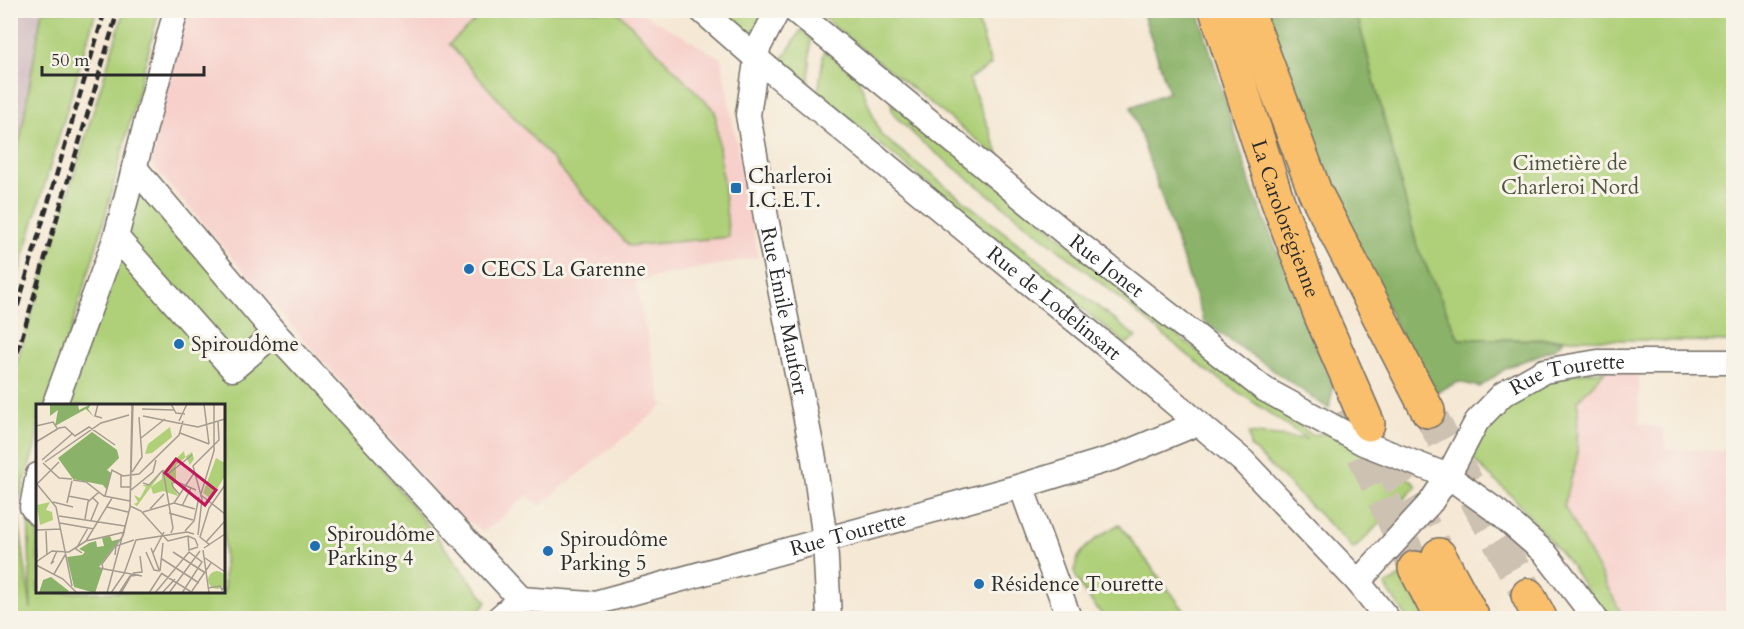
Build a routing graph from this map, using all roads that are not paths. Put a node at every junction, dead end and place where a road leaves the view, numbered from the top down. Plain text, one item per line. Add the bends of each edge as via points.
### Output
1 (176, 10) edge
2 (701, 10) edge
3 (778, 10) edge
4 (794, 10) edge
5 (1216, 10) edge
6 (1247, 10) edge
7 (757, 59) junction
8 (134, 166) junction
9 (116, 237) junction
10 (275, 333) junction
11 (1734, 362) edge
12 (54, 404) edge
13 (1428, 411) tunnel mouth
14 (1356, 417) tunnel mouth
15 (1198, 423) junction
16 (1448, 476) junction
17 (36, 486) edge
18 (1021, 486) junction
19 (36, 512) edge
20 (825, 541) junction
21 (1358, 582) junction
22 (520, 599) junction
23 (499, 618) edge
24 (829, 618) edge
25 (1069, 618) edge
26 (1387, 618) edge
27 (1441, 618) edge
28 (1473, 618) edge
29 (1596, 618) edge

1 - 8 street
2 - 7 street, Rue de Lodelinsart
3 - 7 street, Rue Émile Maufort via 758,48
4 - 16 street, Rue Jonet via 1070,237 1264,389 1363,443
5 - 14 highway, La Carolorégienne via 1278,202
6 - 13 highway, La Carolorégienne via 1315,192
7 - 15 street, Rue de Lodelinsart
7 - 20 street, Rue Émile Maufort via 748,115 814,459
8 - 9 street
8 - 10 street
9 - 10 street via 233,369
9 - 12 street
10 - 22 street
11 - 16 street, Rue Tourette via 1598,362 1544,371 1503,394 1477,421
15 - 18 street, Rue Tourette via 1116,457
15 - 21 street, Rue de Lodelinsart via 1243,461
16 - 21 street, Rue Tourette via 1431,502
16 - 29 street via 1545,553
17 - 19 street via 32,507
18 - 20 street, Rue Tourette
18 - 25 street
20 - 22 street, Rue Tourette via 591,604
20 - 24 street, Rue Émile Maufort
21 - 26 street, Rue de Lodelinsart
22 - 23 street
27 - 28 highway via 1427,562

